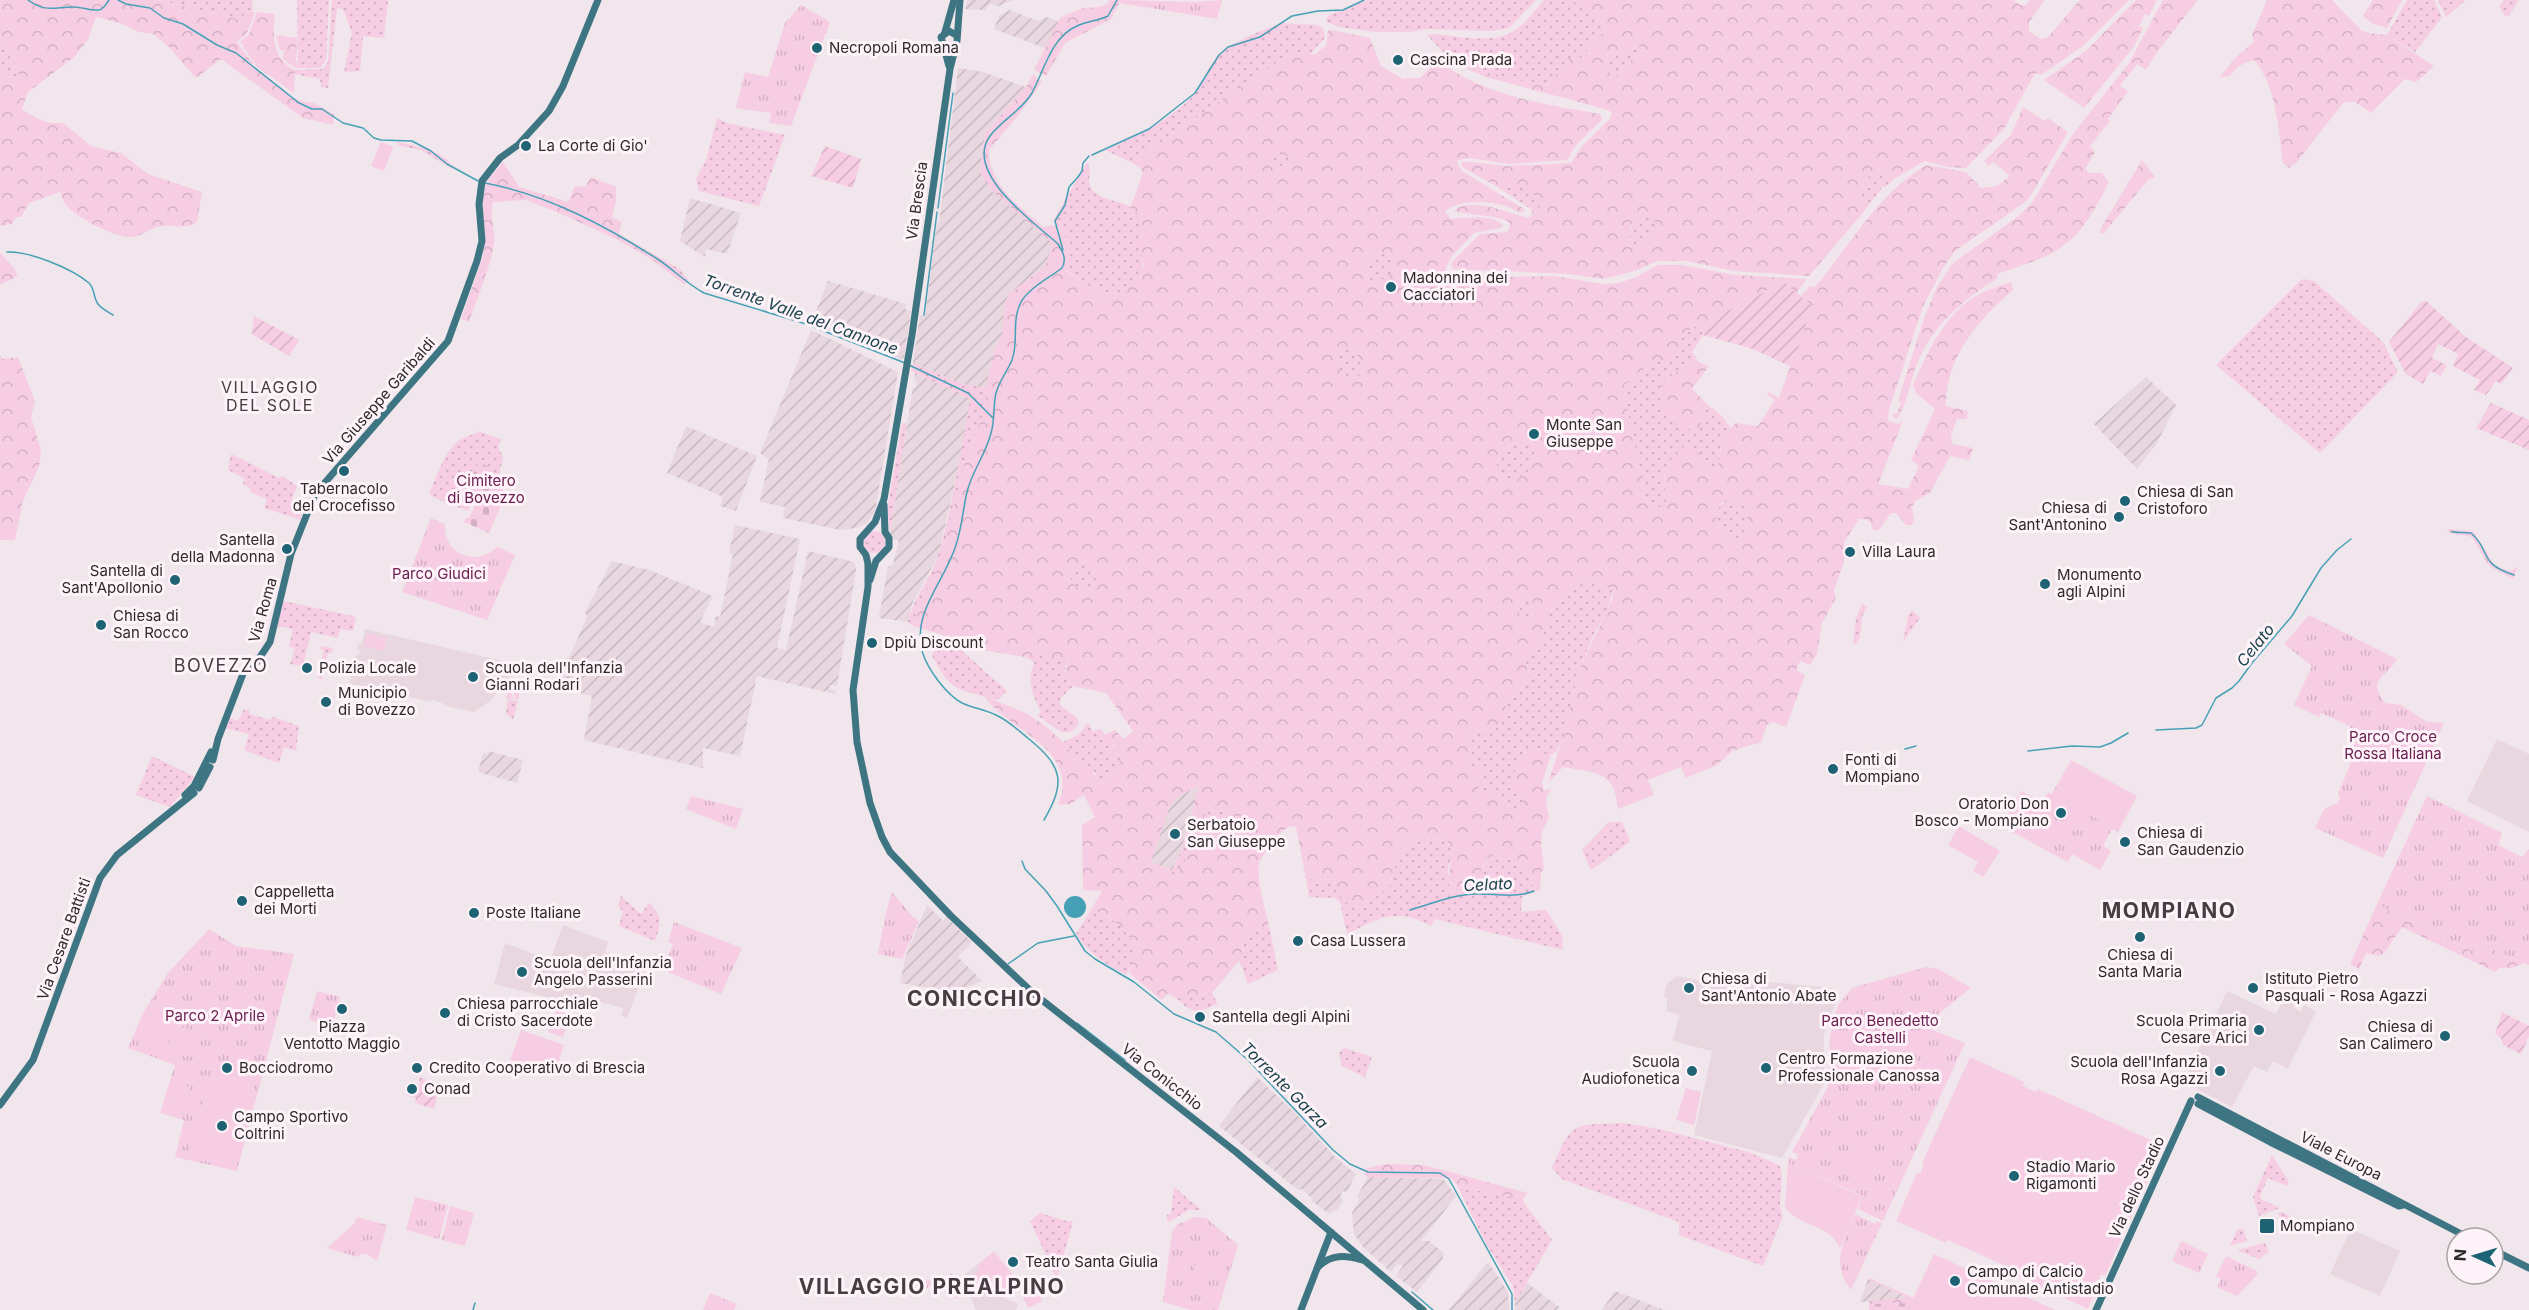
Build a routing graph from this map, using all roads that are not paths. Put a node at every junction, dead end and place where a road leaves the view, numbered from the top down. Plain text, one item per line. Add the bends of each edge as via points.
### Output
1 (598, 0) edge
2 (954, 0) edge
3 (960, 0) edge
4 (945, 32) junction
5 (956, 35) junction
6 (943, 45) junction
7 (956, 45) junction
8 (950, 69) junction
9 (884, 499) junction
10 (869, 528) junction
11 (885, 532) junction
12 (291, 555) joint
13 (866, 555) junction
14 (881, 556) junction
15 (868, 587) junction
16 (249, 667) joint
17 (0, 1105) edge
18 (2265, 1135) junction
19 (2344, 1179) junction
20 (2368, 1185) junction
21 (2403, 1204) junction
22 (2446, 1226) edge
23 (1331, 1232) junction
24 (2505, 1256) edge
25 (1364, 1261) junction
26 (2529, 1268) edge
27 (1316, 1269) junction
28 (1301, 1310) edge
29 (1423, 1310) edge
30 (2096, 1310) edge

1 - 12 street, Via Giuseppe Garibaldi via 549,111 518,146 500,158 482,183 478,204 482,241 448,341 315,494
2 - 4 street, Via Brescia
3 - 5 street, Via Brescia
4 - 5 street
4 - 6 street, Via Brescia
5 - 7 street, Via Brescia
6 - 7 street
6 - 8 street, Via Brescia
7 - 8 street, Via Brescia
8 - 9 street, Via Brescia via 912,338
9 - 10 street
9 - 11 street
10 - 11 street
10 - 13 street via 860,539
11 - 14 street via 889,547
12 - 16 street, Via Roma via 270,642
13 - 14 street
13 - 15 street
14 - 15 street
15 - 23 street, Via Conicchio via 854,680 857,742 872,810 894,856 1018,980
16 - 17 street, Via Cesare Battisti via 195,789 117,855 100,878 33,1060
18 - 19 street, Viale Europa
18 - 20 street, Viale Europa
18 - 30 street, Via dello Stadio via 2194,1103
19 - 20 street
19 - 21 street, Viale Europa via 2399,1206
20 - 21 street, Viale Europa
21 - 22 street, Viale Europa
23 - 25 street, Via Conicchio
23 - 27 street
24 - 26 street
25 - 27 street via 1336,1256
25 - 29 street, Via Conicchio
27 - 28 street

